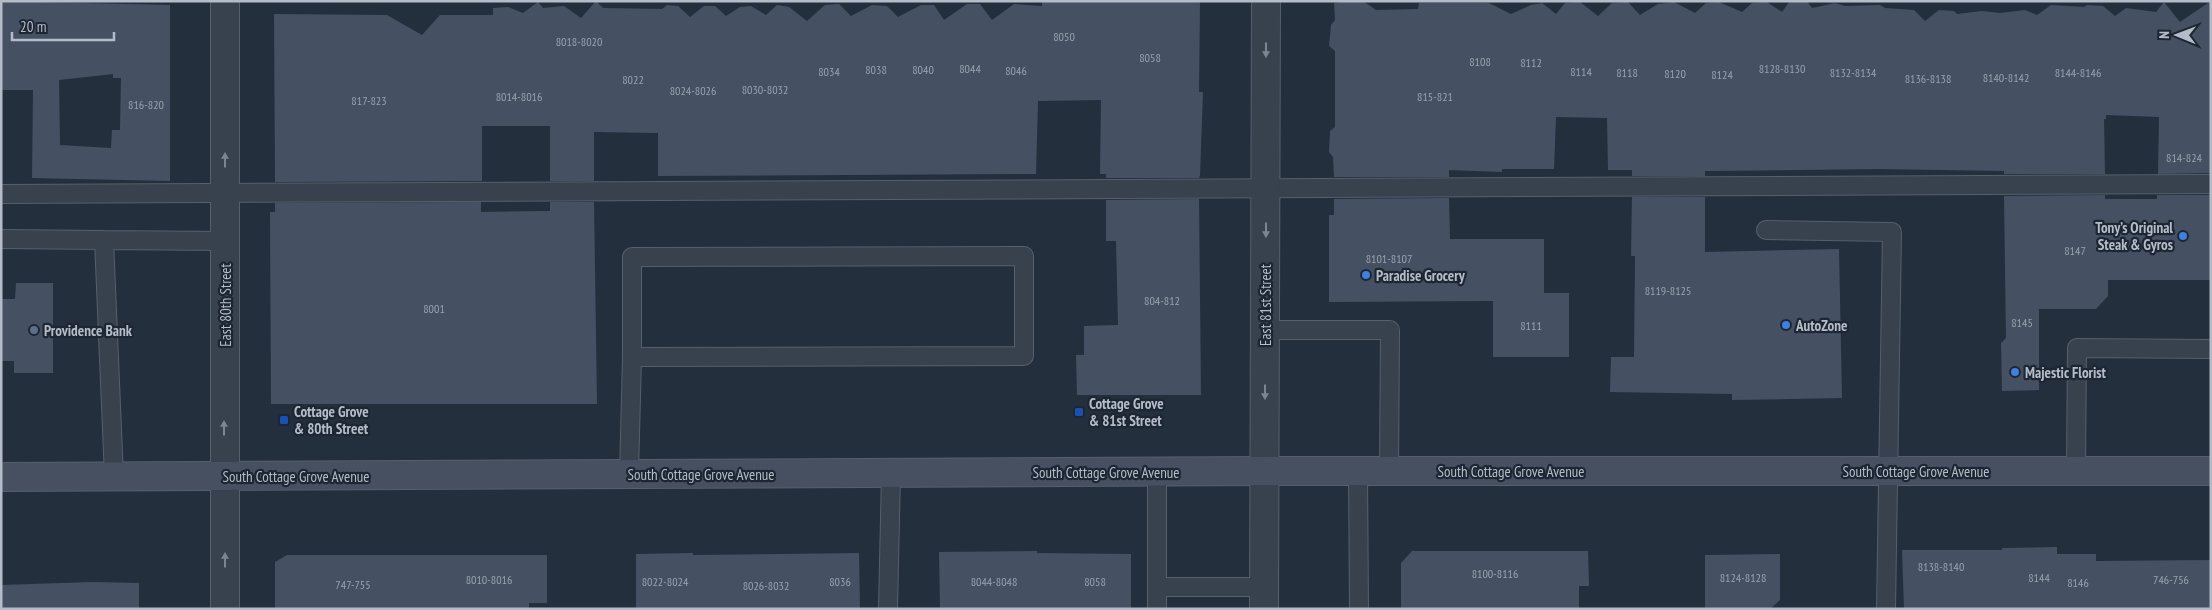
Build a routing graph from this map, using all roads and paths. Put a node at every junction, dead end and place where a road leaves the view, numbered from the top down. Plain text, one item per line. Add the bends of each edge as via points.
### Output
1 (225, 1) edge
2 (1266, 1) edge
3 (2211, 184) edge
4 (1266, 188) junction
5 (225, 193) junction
6 (1, 194) edge
7 (1766, 230) dead end
8 (1, 239) edge
9 (104, 240) junction
10 (225, 241) junction
11 (1265, 330) junction
12 (2211, 349) edge
13 (632, 356) junction
14 (1265, 471) junction
15 (1358, 471) junction
16 (1389, 471) junction
17 (1888, 471) junction
18 (2076, 471) junction
19 (2211, 471) edge
20 (1157, 472) junction
21 (890, 473) junction
22 (629, 474) junction
23 (224, 476) junction
24 (1, 477) edge
25 (114, 477) junction
26 (1157, 587) junction
27 (1264, 598) edge
28 (225, 609) edge
29 (888, 609) edge
30 (1157, 609) edge
31 (1359, 609) edge
32 (1886, 609) edge

5 -> 1 street, East 80th Street
2 -> 4 street, East 81st Street
3 - 4 lane
4 - 5 lane
4 -> 11 street, East 81st Street
5 - 6 lane
5 - 10 street, East 80th Street
7 - 17 lane via 1892,232
8 - 9 lane
9 - 10 lane
9 - 25 lane
23 -> 10 street, East 80th Street
11 -> 14 street, East 81st Street
11 - 16 lane via 1390,330
12 - 18 lane via 2076,348
13 - 13 lane via 1024,356 1024,256 632,257
13 - 22 lane
14 - 15 main road, South Cottage Grove Avenue
14 - 20 main road, South Cottage Grove Avenue
14 - 27 street, East 81st Street
15 - 16 main road, South Cottage Grove Avenue
15 - 31 lane
16 - 17 main road, South Cottage Grove Avenue
17 - 18 main road, South Cottage Grove Avenue
17 - 32 lane
18 - 19 main road, South Cottage Grove Avenue
20 - 21 main road, South Cottage Grove Avenue
20 - 26 lane
21 - 22 main road, South Cottage Grove Avenue
21 - 29 lane
22 - 23 main road, South Cottage Grove Avenue
23 - 25 main road, South Cottage Grove Avenue
28 -> 23 street, East 80th Street
24 - 25 main road, South Cottage Grove Avenue
26 - 27 lane
26 - 30 lane

